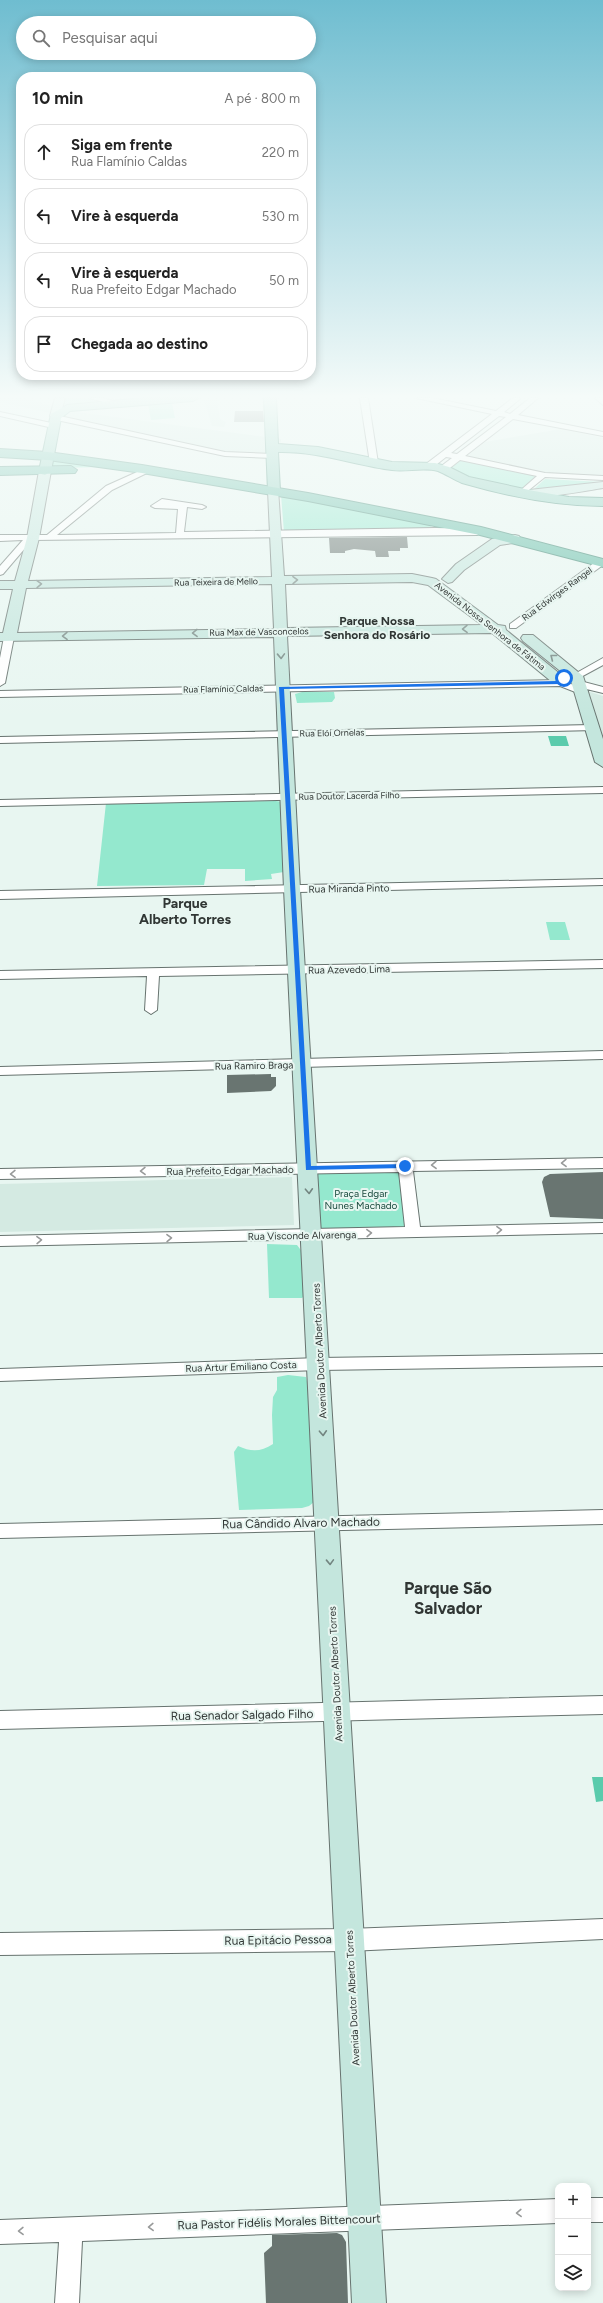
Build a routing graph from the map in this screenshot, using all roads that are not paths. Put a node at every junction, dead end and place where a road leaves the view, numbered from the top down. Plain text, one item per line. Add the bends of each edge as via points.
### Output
1 (38, 505) edge
2 (88, 505) edge
3 (275, 505) edge
4 (341, 505) edge
5 (563, 505) edge
6 (601, 506) edge
7 (202, 507) dead end
8 (437, 526) junction
9 (276, 533) junction
10 (180, 535) junction
11 (49, 537) junction
12 (0, 538) edge
13 (31, 538) junction
14 (505, 541) junction
15 (601, 563) edge
16 (0, 572) edge
17 (448, 579) junction
18 (277, 581) junction
19 (432, 582) junction
20 (0, 585) edge
21 (20, 585) junction
22 (515, 628) junction
23 (496, 629) junction
24 (280, 632) junction
25 (5, 637) edge
26 (603, 661) edge
27 (559, 681) junction
28 (0, 683) edge
29 (580, 684) junction
30 (282, 687) junction
31 (603, 690) edge
32 (0, 694) edge
33 (592, 728) junction
34 (284, 734) junction
35 (0, 740) edge
36 (603, 762) edge
37 (603, 790) edge
38 (288, 797) junction
39 (0, 803) edge
40 (603, 882) edge
41 (292, 889) junction
42 (0, 895) edge
43 (603, 964) edge
44 (297, 970) junction
45 (153, 972) junction
46 (0, 975) edge
47 (151, 1010) dead end
48 (603, 1056) edge
49 (303, 1063) junction
50 (0, 1071) edge
51 (603, 1163) edge
52 (405, 1166) junction
53 (308, 1168) junction
54 (0, 1174) edge
55 (603, 1228) edge
56 (413, 1232) junction
57 (312, 1235) junction
58 (0, 1241) edge
59 (603, 1360) edge
60 (320, 1364) junction
61 (0, 1375) edge
62 (603, 1517) edge
63 (328, 1522) junction
64 (0, 1531) edge
65 (603, 1705) edge
66 (336, 1713) junction
67 (0, 1720) edge
68 (603, 1929) edge
69 (349, 1940) junction
70 (0, 1944) edge
71 (591, 2210) edge
72 (603, 2210) edge
73 (555, 2211) edge
74 (365, 2219) junction
75 (71, 2230) junction
76 (0, 2232) edge
77 (67, 2303) edge
78 (369, 2303) edge

1 - 13 main road
2 - 11 street
3 - 9 main road, Avenida Doutor Alberto Torres
4 - 8 highway
5 - 6 main road
7 - 10 street via 183,506
8 - 9 street
8 - 14 highway
8 - 14 street via 478,532
9 - 10 street
9 - 18 main road, Avenida Doutor Alberto Torres
10 - 11 street
11 - 13 street
12 - 13 street
13 - 16 street
13 - 21 main road
14 - 15 highway
14 - 17 main road via 460,567
15 - 22 street, Rua Edwirges Rangel
17 - 19 main road, Avenida Nossa Senhora de Fátima
17 - 22 main road, Avenida Nossa Senhora de Fátima
18 -> 19 main road, Rua Teixeira de Mello via 412,578
21 -> 18 main road, Rua Teixeira de Mello
18 - 24 main road, Avenida Doutor Alberto Torres
19 - 23 main road, Avenida Nossa Senhora de Fátima
20 - 21 main road, Rua Teixeira de Mello
21 - 25 main road
22 - 23 main road, Rua Max de Vasconcelos
29 -> 22 main road, Avenida Nossa Senhora de Fátima
23 -> 24 main road, Rua Max de Vasconcelos
23 - 27 main road, Avenida Nossa Senhora de Fátima
24 -> 25 main road, Rua Max de Vasconcelos
24 -> 30 main road, Avenida Doutor Alberto Torres
25 - 28 street
26 - 29 street
27 - 29 main road
27 - 30 street, Rua Flamínio Caldas
29 - 31 street
29 - 33 main road
30 - 32 street, Rua Flamínio Caldas
30 - 34 main road, Avenida Doutor Alberto Torres
33 - 34 street, Rua Elói Ornelas
33 - 36 main road
34 - 35 street, Rua Elói Ornelas
34 - 38 main road, Avenida Doutor Alberto Torres
37 - 38 street, Rua Doutor Lacerda Filho
38 - 39 street, Rua Doutor Lacerda Filho
38 - 41 main road, Avenida Doutor Alberto Torres
40 - 41 street, Rua Miranda Pinto
41 - 42 street, Rua Miranda Pinto
41 - 44 main road, Avenida Doutor Alberto Torres
43 - 44 street, Rua Azevedo Lima
44 - 45 street, Rua Azevedo Lima
44 - 49 main road, Avenida Doutor Alberto Torres
45 - 46 street, Rua Azevedo Lima
45 - 47 street
48 - 49 street, Rua Ramiro Braga
49 - 50 street, Rua Ramiro Braga
49 - 53 main road, Avenida Doutor Alberto Torres
51 -> 52 street, Rua Prefeito Edgar Machado
52 - 53 street, Rua Prefeito Edgar Machado
52 - 56 street
53 -> 54 street, Rua Prefeito Edgar Machado
53 -> 57 main road, Avenida Doutor Alberto Torres
56 -> 55 street, Rua Visconde Alvarenga
57 -> 56 street, Rua Visconde Alvarenga
58 -> 57 street, Rua Visconde Alvarenga
57 - 60 main road, Avenida Doutor Alberto Torres
59 - 60 street, Rua Artur Emiliano Costa
60 - 61 street, Rua Artur Emiliano Costa
60 -> 63 main road, Avenida Doutor Alberto Torres
62 - 63 street, Rua Cândido Alvaro Machado
63 - 64 street, Rua Cândido Alvaro Machado
63 -> 66 main road, Avenida Doutor Alberto Torres
65 - 66 street, Rua Senador Salgado Filho
66 - 67 street, Rua Senador Salgado Filho
66 - 69 main road, Avenida Doutor Alberto Torres
68 - 69 street, Rua Epitácio Pessoa
69 - 70 street, Rua Epitácio Pessoa
69 - 74 main road, Avenida Doutor Alberto Torres
71 - 72 street
73 -> 74 street, Rua Pastor Fidélis Morales Bittencourt
74 -> 75 street, Rua Pastor Fidélis Morales Bittencourt
74 - 78 main road, Avenida Doutor Alberto Torres
75 -> 76 street, Rua Pastor Fidélis Morales Bittencourt
75 - 77 street

